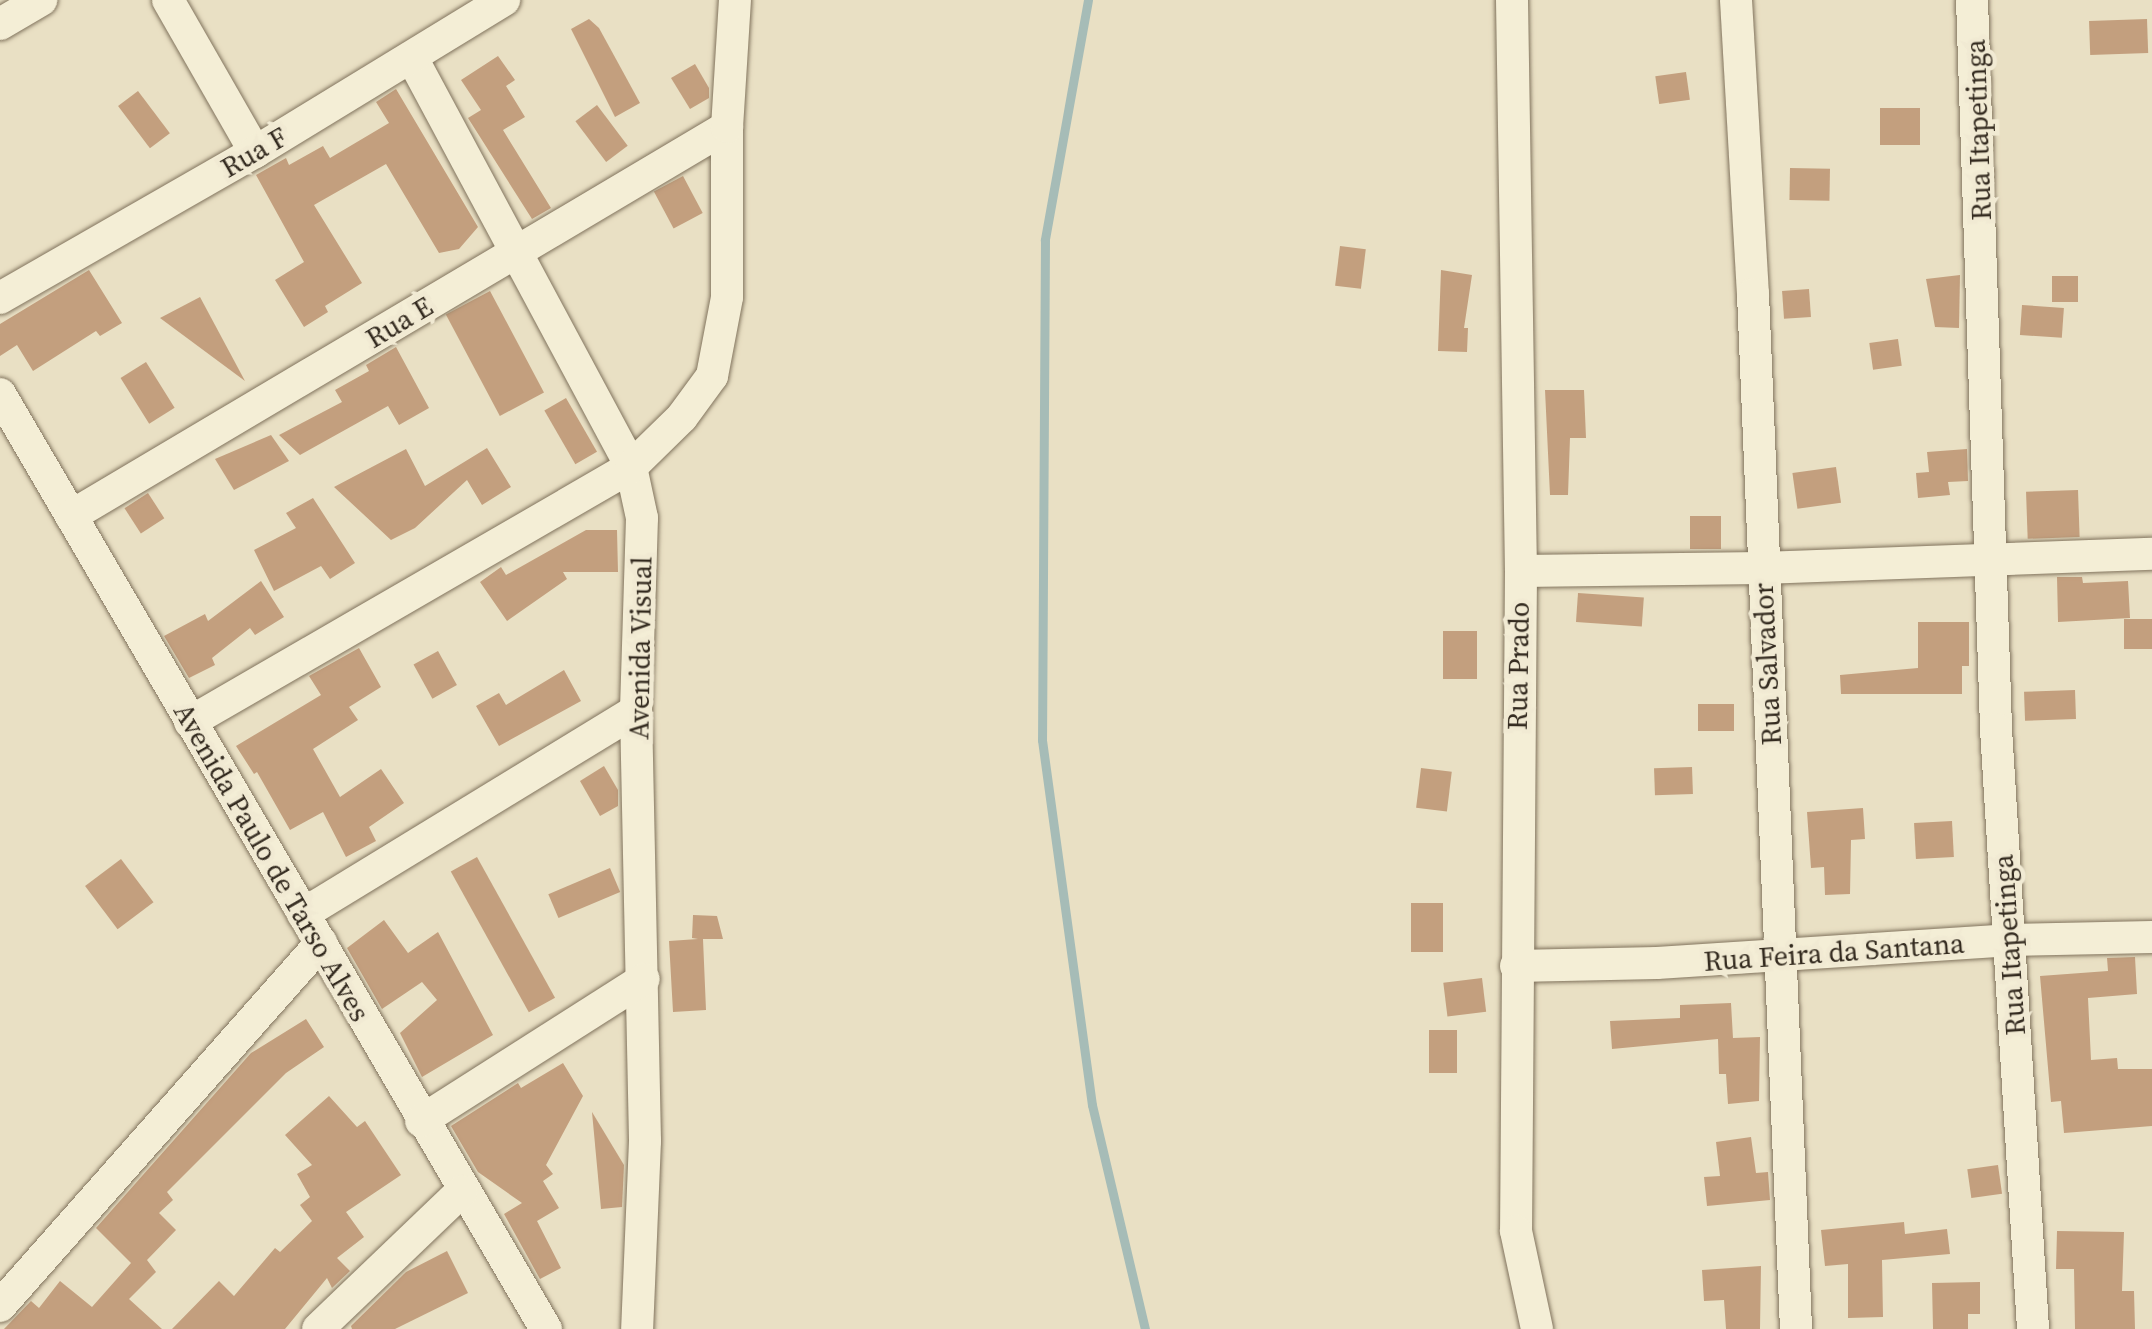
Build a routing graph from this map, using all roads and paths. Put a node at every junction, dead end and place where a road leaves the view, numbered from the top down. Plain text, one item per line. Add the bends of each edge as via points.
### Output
1 (41, 0) edge
2 (168, 0) edge
3 (504, 0) edge
4 (735, 0) edge
5 (1512, 0) edge
6 (1736, 0) edge
7 (1972, 0) edge
8 (0, 24) edge
9 (412, 58) junction
10 (726, 127) junction
11 (255, 152) junction
12 (515, 254) junction
13 (0, 298) edge
14 (0, 394) edge
15 (631, 467) junction
16 (71, 516) junction
17 (2152, 554) edge
18 (1991, 560) junction
19 (1762, 568) junction
20 (1521, 571) junction
21 (636, 711) junction
22 (190, 722) junction
23 (303, 914) junction
24 (2152, 937) edge
25 (2008, 940) junction
26 (321, 943) junction
27 (1783, 956) junction
28 (1516, 966) junction
29 (644, 979) junction
30 (421, 1121) junction
31 (462, 1191) junction
32 (0, 1306) edge
33 (318, 1329) edge
34 (546, 1329) edge
35 (637, 1329) edge
36 (1537, 1329) edge
37 (1796, 1329) edge
38 (2033, 1329) edge

1 - 8 street
2 - 11 street
3 - 9 street, Rua F
4 - 10 street
5 - 20 street, Rua Prado
6 - 19 street, Rua Salvador
7 - 18 street, Rua Itapetinga
9 - 11 street, Rua F
9 - 12 street, Avenida Visual
10 - 12 street, Rua E
10 - 15 street via 727,297 712,376
11 - 13 street, Rua F
12 - 15 street, Avenida Visual
12 - 16 street, Rua E
14 - 16 street, Avenida Paulo de Tarso Alves
15 - 21 street, Avenida Visual via 642,518
15 - 22 street
16 - 22 street, Avenida Paulo de Tarso Alves
17 - 18 street
18 - 19 street
18 - 25 street, Rua Itapetinga
19 - 20 street
19 - 27 street, Rua Salvador
20 - 28 street, Rua Prado
21 - 23 street
21 - 29 street, Avenida Visual
22 - 23 street, Avenida Paulo de Tarso Alves
23 - 26 street, Avenida Paulo de Tarso Alves
24 - 25 street, Rua Feira da Santana
25 - 27 street, Rua Feira da Santana
25 - 38 street, Rua Itapetinga
26 - 30 street, Avenida Paulo de Tarso Alves
26 - 32 street
27 - 28 street, Rua Feira da Santana
27 - 37 street, Rua Salvador
28 - 36 street, Rua Prado via 1516,1231
29 - 30 street
29 - 35 street, Avenida Visual
30 - 31 street, Avenida Paulo de Tarso Alves
31 - 33 street
31 - 34 street, Avenida Paulo de Tarso Alves

